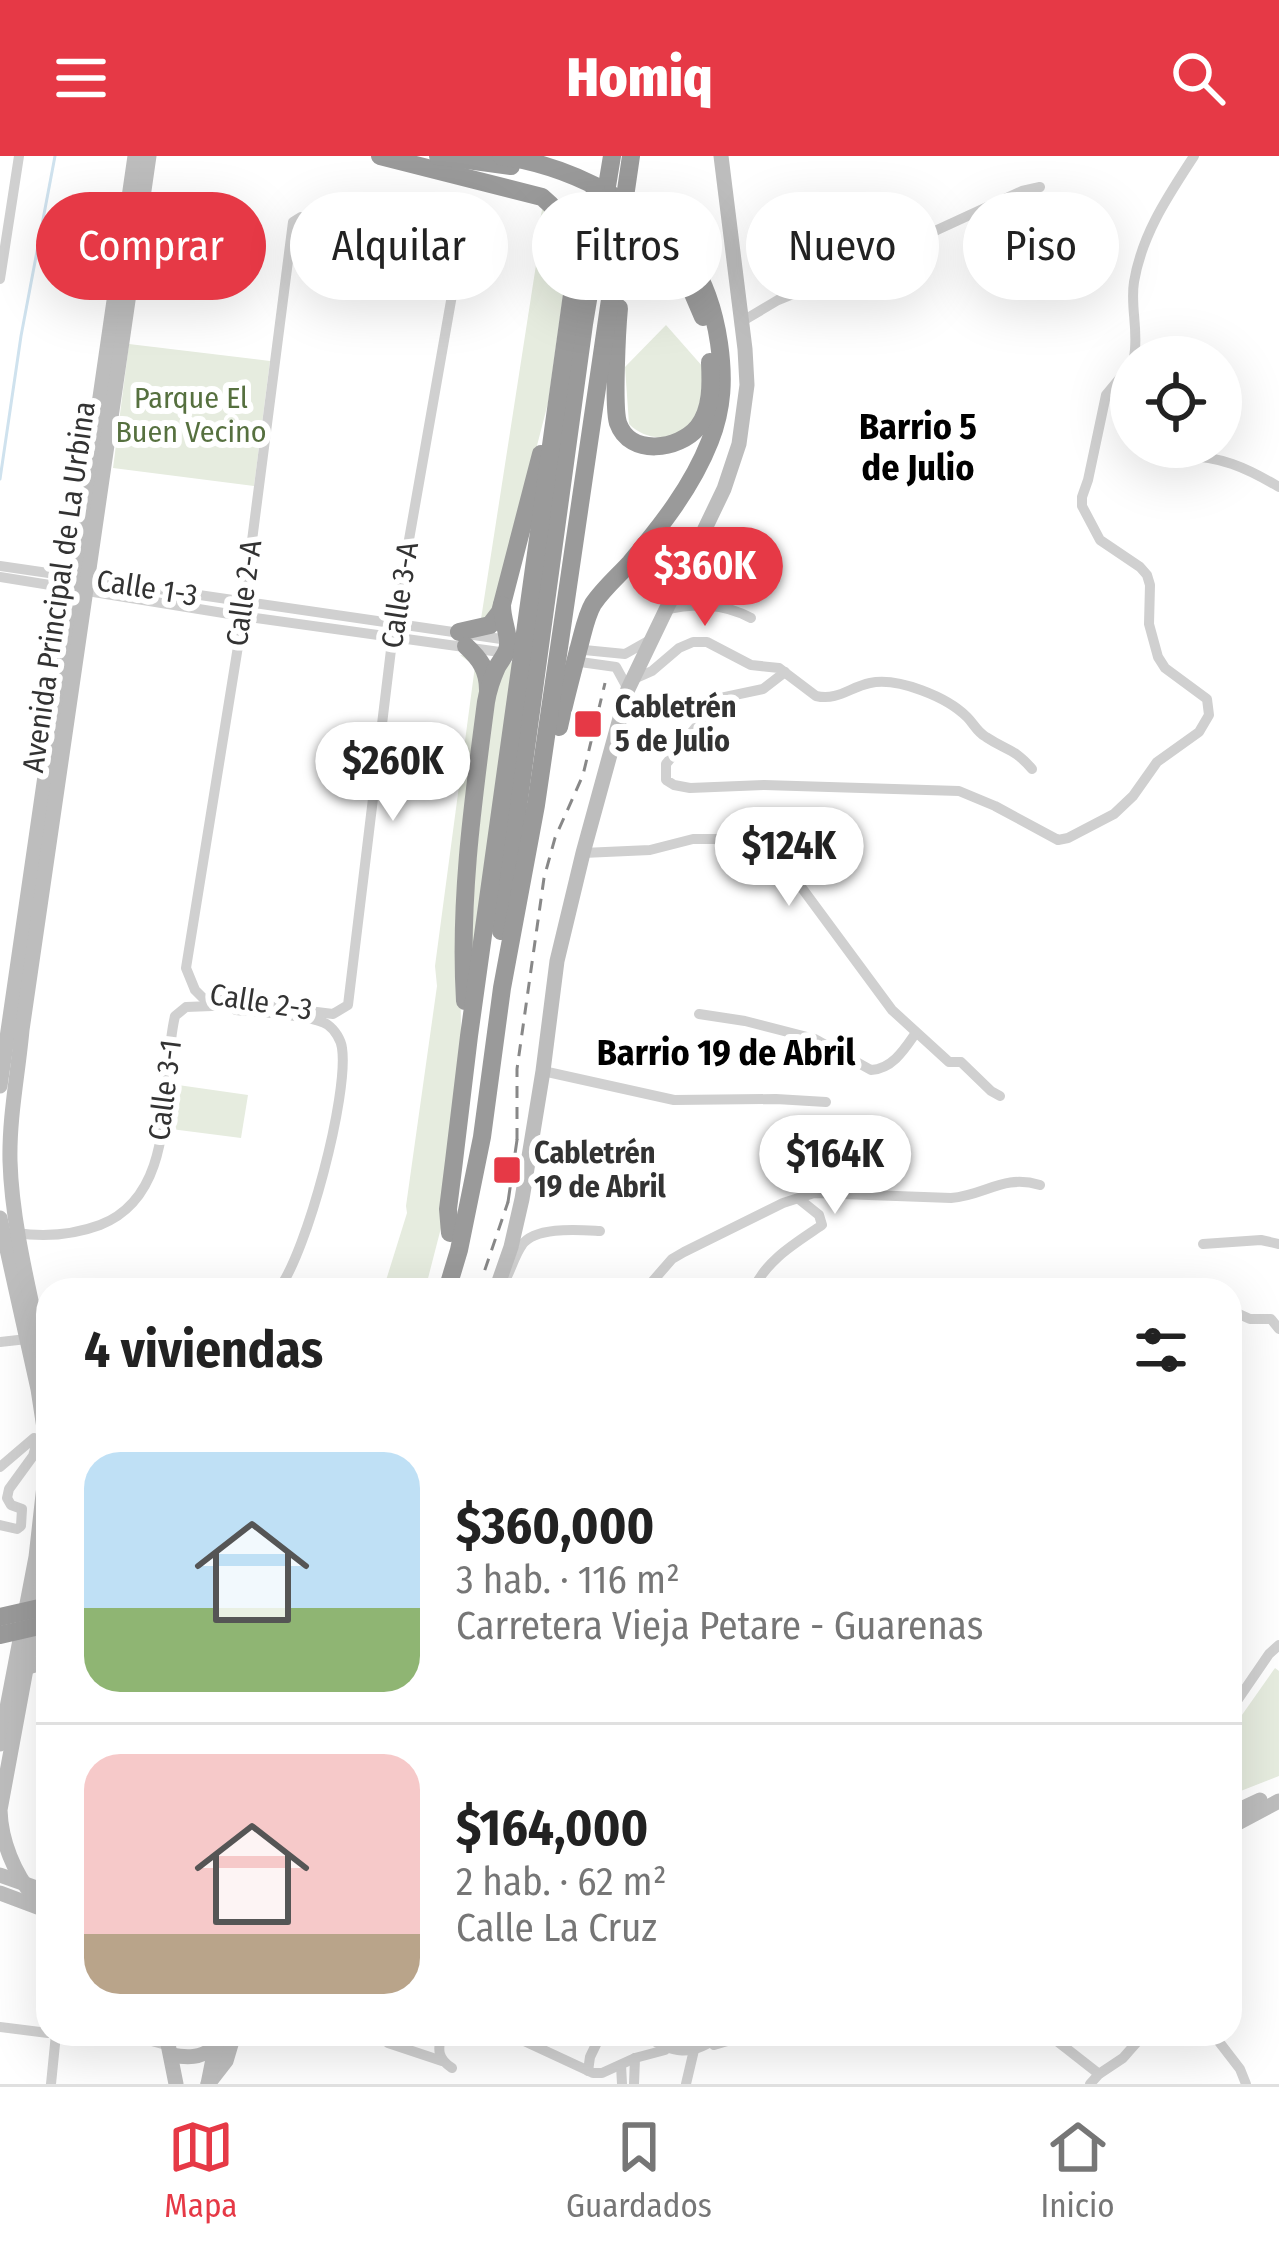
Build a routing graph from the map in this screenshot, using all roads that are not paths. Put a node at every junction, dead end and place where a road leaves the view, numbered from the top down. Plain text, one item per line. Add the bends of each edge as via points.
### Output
1 (19, 156) edge
2 (135, 156) edge
3 (148, 156) edge
4 (380, 156) edge
5 (438, 156) edge
6 (501, 156) edge
7 (721, 156) edge
8 (1195, 156) edge
9 (1040, 187) dead end
10 (591, 192) edge
11 (532, 194) edge
12 (290, 245) edge
13 (0, 279) edge
14 (450, 300) edge
15 (571, 300) edge
16 (591, 300) edge
17 (602, 300) edge
18 (614, 300) edge
19 (695, 300) edge
20 (741, 322) junction
21 (1137, 336) edge
22 (1110, 390) edge
23 (555, 423) junction
24 (1242, 468) edge
25 (1279, 487) edge
26 (0, 566) edge
27 (0, 577) edge
28 (80, 583) junction
29 (502, 605) junction
30 (242, 609) junction
31 (664, 610) junction
32 (751, 618) dead end
33 (393, 631) junction
34 (462, 639) junction
35 (651, 639) junction
36 (507, 646) junction
37 (605, 659) junction
38 (785, 672) junction
39 (631, 684) junction
40 (488, 690) junction
41 (1032, 769) dead end
42 (531, 836) junction
43 (583, 853) junction
44 (186, 968) joint
45 (348, 1005) joint
46 (699, 1013) dead end
47 (915, 1034) junction
48 (469, 1036) junction
49 (543, 1071) junction
50 (0, 1086) edge
51 (1000, 1096) dead end
52 (826, 1102) dead end
53 (1040, 1185) dead end
54 (799, 1199) junction
55 (5, 1228) edge
56 (600, 1231) dead end
57 (450, 1233) junction
58 (1203, 1244) dead end
59 (1279, 1244) edge
60 (287, 1278) edge
61 (439, 1278) edge
62 (451, 1278) edge
63 (501, 1278) edge
64 (508, 1278) edge
65 (655, 1278) edge
66 (759, 1278) edge
67 (1242, 1315) edge
68 (1279, 1330) edge
69 (26, 1339) junction
70 (36, 1339) edge
71 (0, 1342) edge
72 (36, 1380) edge
73 (36, 1436) edge
74 (33, 1440) junction
75 (0, 1467) edge
76 (0, 1525) edge
77 (36, 1552) edge
78 (36, 1609) edge
79 (0, 1617) edge
80 (36, 1620) edge
81 (36, 1627) edge
82 (0, 1635) edge
83 (1279, 1645) edge
84 (36, 1665) edge
85 (28, 1667) junction
86 (1242, 1691) edge
87 (0, 1744) edge
88 (1279, 1791) edge
89 (1279, 1801) edge
90 (0, 1810) edge
91 (1242, 1811) edge
92 (1242, 1813) edge
93 (0, 1875) edge
94 (28, 1894) edge
95 (0, 2027) edge
96 (36, 2032) edge
97 (53, 2046) edge
98 (168, 2046) edge
99 (171, 2046) edge
100 (210, 2046) edge
101 (215, 2046) edge
102 (230, 2046) edge
103 (396, 2046) edge
104 (439, 2046) edge
105 (531, 2046) edge
106 (595, 2046) edge
107 (659, 2046) edge
108 (688, 2046) edge
109 (699, 2046) edge
110 (1061, 2046) edge
111 (1134, 2046) edge
112 (1222, 2046) edge
113 (665, 2050) junction
114 (635, 2058) junction
115 (621, 2065) junction
116 (590, 2076) edge
117 (1095, 2079) edge
118 (51, 2084) edge
119 (176, 2084) edge
120 (208, 2084) edge
121 (622, 2084) edge
122 (634, 2084) edge
123 (686, 2084) edge
124 (1246, 2084) edge

1 - 13 street
2 - 28 main road, Avenida Principal de La Urbina
3 - 28 main road, Avenida Principal de La Urbina
4 - 11 highway
5 - 10 highway via 533,169
6 - 42 highway via 589,181 670,234 712,305 723,380 717,421 690,483 593,604
7 - 20 main road
8 - 21 street via 1144,244 1133,284
9 - 20 street via 937,230 851,283 805,290
12 - 30 street, Calle 2-A
14 - 33 street, Calle 3-A
15 - 23 highway
16 - 57 highway via 471,1142
17 - 42 highway via 594,424
18 - 19 highway via 617,420 633,441 664,446 700,424 708,401 709,345
20 - 31 main road via 747,385 740,444
22 - 38 street via 1082,506 1100,539 1147,575 1151,635 1165,668 1209,705 1199,732 1157,762 1114,814 1064,840 959,791 690,788 666,780 665,764 711,700 763,688
23 - 29 highway
23 - 48 highway
24 - 25 street
26 - 28 street, Calle 1-3
27 - 28 street, Calle 1-3
28 - 30 street, Calle 1-3
28 - 50 main road, Avenida Principal de La Urbina
28 - 55 main road, Avenida Principal de La Urbina via 13,1094
29 - 34 highway via 490,625
29 - 36 highway
30 - 33 street, Calle 1-3
30 - 44 street, Calle 2-A
31 - 32 street via 711,605
31 - 35 main road
33 - 34 street, Calle 1-3
33 - 45 street, Calle 3-A
34 - 36 street, Calle 1-3
34 - 40 highway via 481,662
35 - 37 street
35 - 39 main road
36 - 37 street, Calle 1-3
36 - 40 highway
37 - 39 street
38 - 39 street via 693,642
38 - 41 street via 823,698 877,682 936,695
39 - 43 main road
40 - 48 highway via 466,873
42 - 62 highway
43 - 47 street via 693,839 759,848 796,880
43 - 49 main road via 557,961
44 - 45 street, Calle 2-3 via 203,998 333,1013
46 - 47 street via 815,1039 871,1070 896,1059
47 - 51 street
48 - 57 highway
49 - 52 street via 674,1100
49 - 63 main road
53 - 54 street via 1008,1181 951,1198
54 - 65 street via 672,1259
54 - 66 street via 822,1225
55 - 60 street, Calle 3-1 via 49,1235 94,1227 138,1196 160,1141 180,1011 202,1005 317,1020 341,1042 337,1109 314,1209
55 - 69 main road, Avenida Principal de La Urbina
55 - 70 main road, Avenida Principal de La Urbina
56 - 64 street via 533,1236
57 - 61 highway
58 - 59 street
67 - 68 street via 1270,1319
69 - 71 street
69 - 72 main road, Avenida Principal de La Urbina
73 - 74 street
74 - 75 street
74 - 76 street via 34,1456 7,1498 22,1509 21,1526
77 - 87 main road, Avenida Principal de La Urbina
78 - 79 highway
80 - 85 main road
81 - 82 highway
83 - 86 street
84 - 85 main road
85 - 90 main road
88 - 91 main road
89 - 92 main road
90 - 94 main road
93 - 94 main road
95 - 96 street
97 - 118 street
98 - 119 main road
99 - 100 main road via 187,2058
101 - 120 main road
102 - 120 main road
103 - 104 street via 447,2065
105 - 116 street
106 - 116 street
107 - 113 street
108 - 113 street
109 - 123 street
110 - 117 street
111 - 117 street
112 - 124 street
113 - 114 street
114 - 115 street
114 - 122 street
115 - 116 street
115 - 121 street

